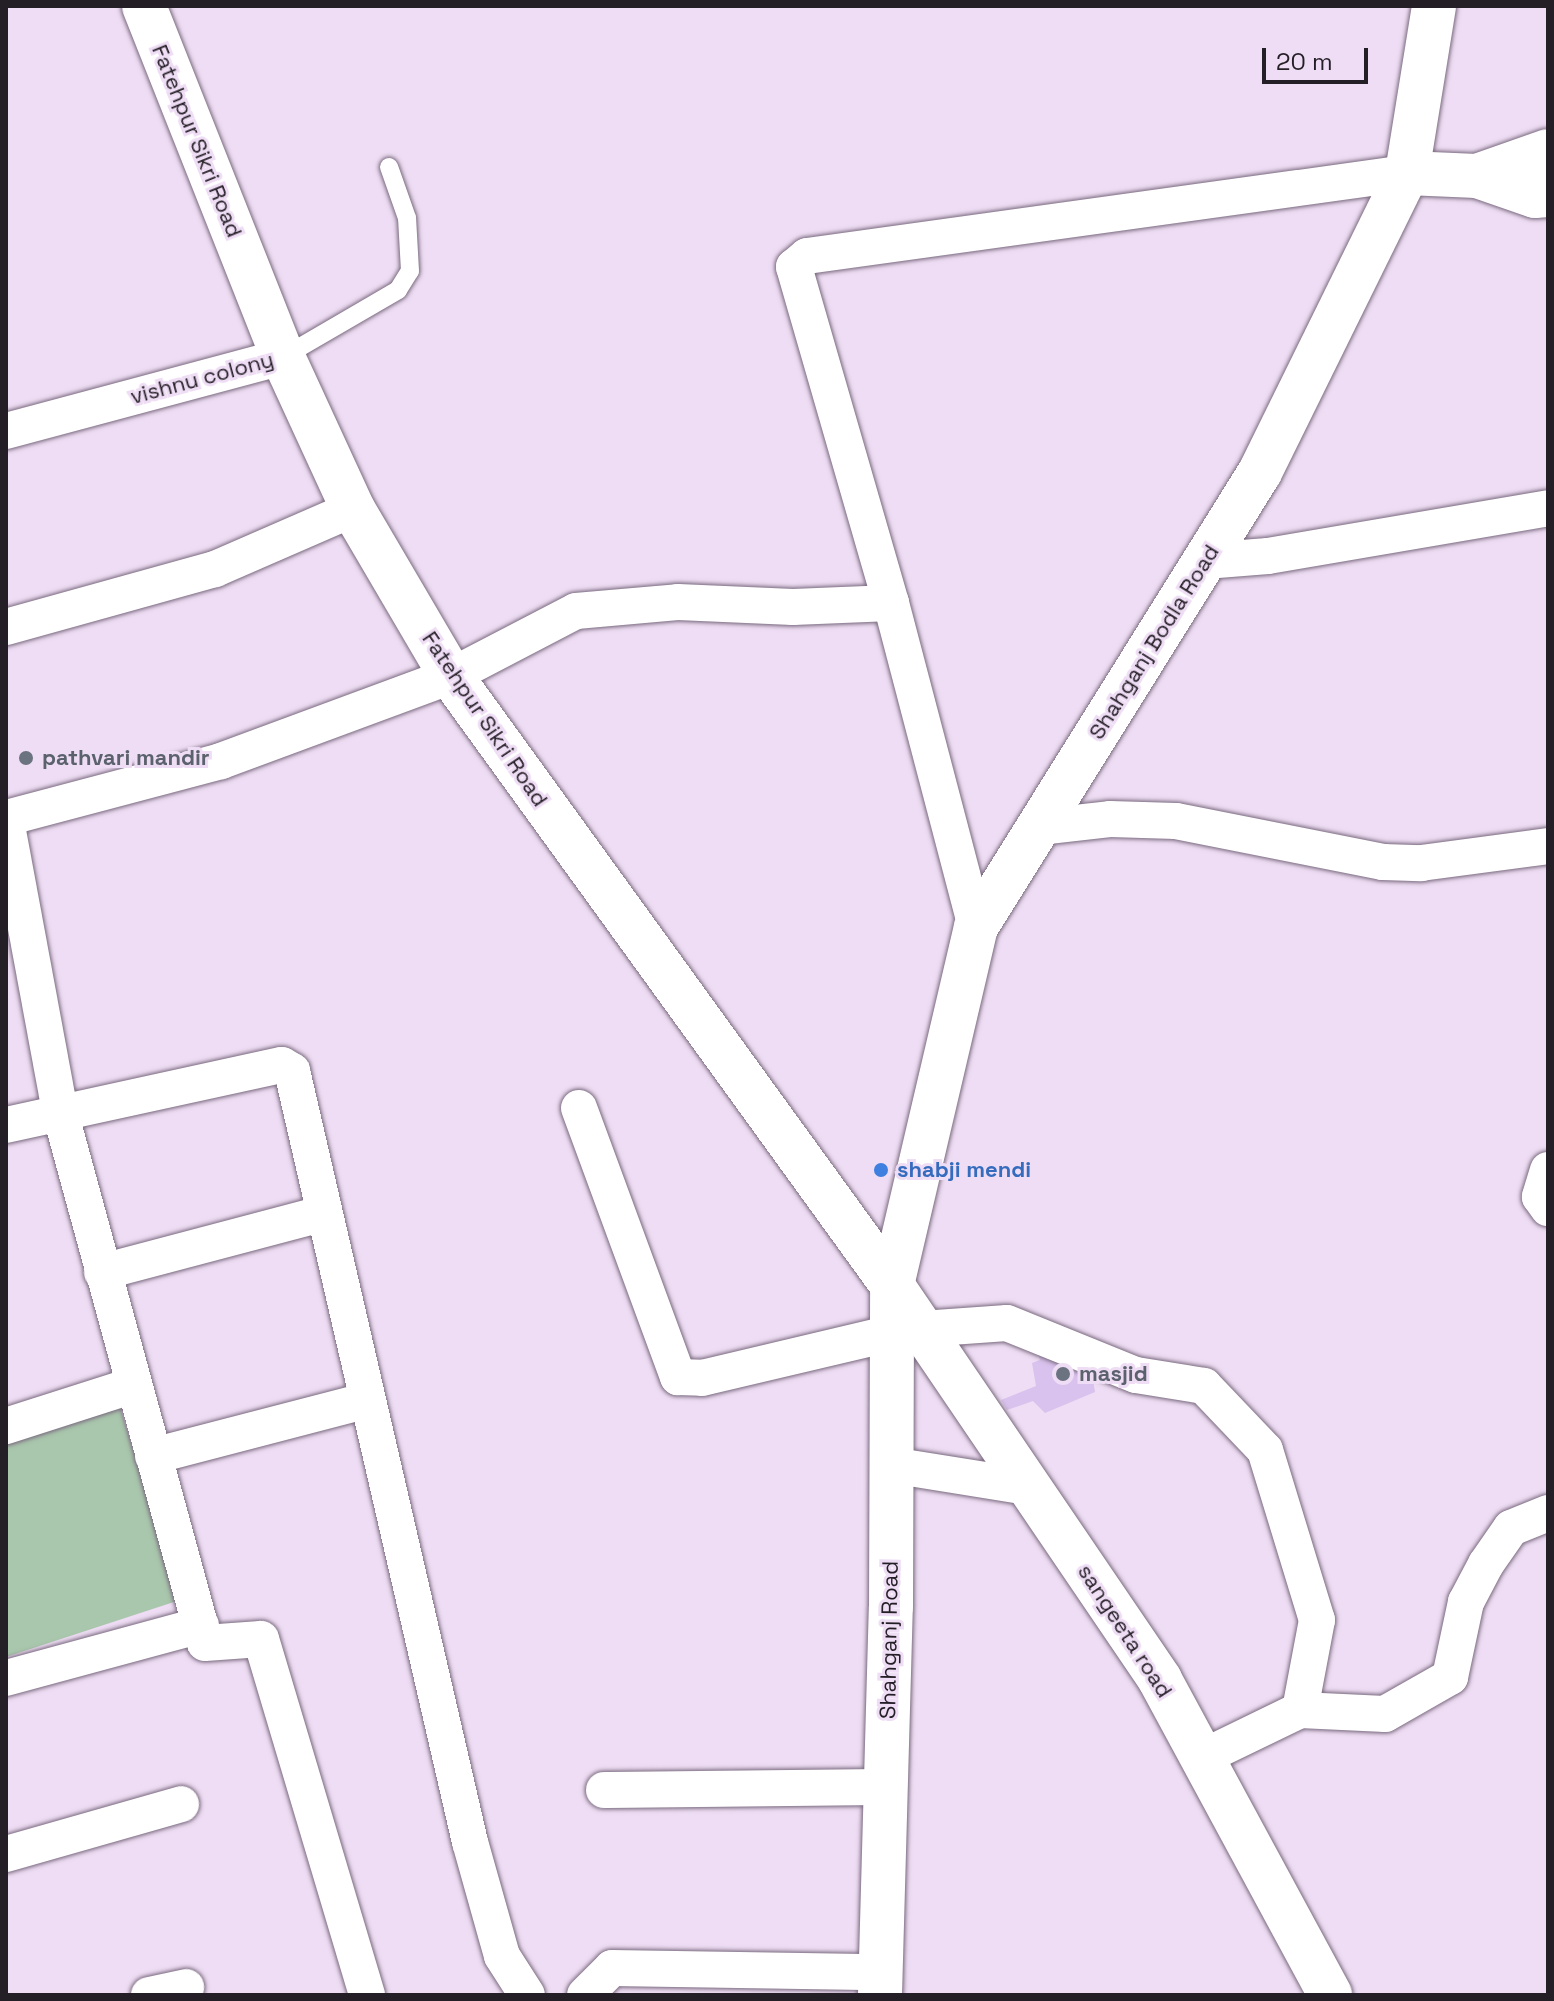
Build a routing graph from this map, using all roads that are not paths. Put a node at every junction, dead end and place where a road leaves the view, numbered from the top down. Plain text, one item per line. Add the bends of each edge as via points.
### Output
1 (144, 6) edge
2 (1434, 6) edge
3 (1548, 151) edge
4 (389, 167) dead end
5 (1407, 173) junction
6 (1477, 176) junction
7 (1548, 195) edge
8 (283, 357) junction
9 (6, 431) edge
10 (1548, 508) edge
11 (353, 509) junction
12 (1205, 561) junction
13 (891, 603) junction
14 (6, 627) edge
15 (451, 676) junction
16 (6, 819) edge
17 (1039, 827) junction
18 (1548, 846) edge
19 (976, 927) junction
20 (579, 1108) dead end
21 (60, 1112) junction
22 (6, 1125) edge
23 (1548, 1170) edge
24 (1548, 1208) edge
25 (322, 1214) junction
26 (102, 1272) junction
27 (892, 1285) junction
28 (907, 1331) junction
29 (134, 1385) junction
30 (364, 1401) junction
31 (6, 1426) edge
32 (153, 1456) junction
33 (891, 1465) junction
34 (1029, 1487) junction
35 (1548, 1513) edge
36 (201, 1625) junction
37 (6, 1678) edge
38 (1300, 1710) junction
39 (1203, 1757) junction
40 (886, 1787) junction
41 (604, 1790) dead end
42 (181, 1804) dead end
43 (6, 1854) edge
44 (880, 1983) edge
45 (186, 1987) dead end
46 (149, 1995) edge
47 (367, 1995) edge
48 (527, 1995) edge
49 (585, 1995) edge
50 (1330, 1995) edge

1 - 8 main road, Fatehpur Sikri Road
2 - 5 main road, Shahganj Bodla Road
3 - 6 main road
4 - 8 lane, vishnu colony via 407,218 410,271 398,290
5 - 6 main road
5 - 12 main road, Shahganj Bodla Road via 1260,472
5 - 13 street via 799,260 795,280
6 - 7 main road via 1535,196
8 - 9 street, vishnu colony
8 - 11 main road, Fatehpur Sikri Road
10 - 12 street via 1268,556
11 - 14 street via 215,569
11 - 15 main road, Fatehpur Sikri Road
12 - 17 main road, Shahganj Bodla Road
13 - 15 street via 793,607 678,602 576,611
13 - 19 street
15 - 16 street via 221,761
15 - 27 main road, Fatehpur Sikri Road
16 - 21 street
17 - 18 street via 1110,819 1176,821 1383,862 1421,863
17 - 19 main road, Shahganj Bodla Road
19 - 27 main road, Shahganj Bodla Road
20 - 28 street via 678,1377 702,1378
21 - 22 street
21 - 25 street via 289,1066
21 - 26 street
23 - 24 street via 1540,1197
25 - 26 street
25 - 30 street
26 - 29 street
27 - 28 main road, Shahganj Road
28 - 33 main road, Shahganj Road
28 - 34 main road, sangeeta road
28 - 38 street via 1007,1323 1136,1375 1204,1386 1217,1396 1269,1458 1314,1607 1317,1620
29 - 31 street
29 - 32 street
30 - 32 street
30 - 48 street via 470,1842 502,1956
32 - 36 street
33 - 34 street
33 - 40 main road, Shahganj Road
34 - 39 main road, sangeeta road via 1160,1680
35 - 38 street via 1511,1528 1486,1564 1466,1602 1450,1677 1385,1714
36 - 37 street
36 - 47 street via 208,1645 261,1639
38 - 39 street
39 - 50 main road, sangeeta road
40 - 41 street
40 - 44 main road, Shahganj Road
42 - 43 street
44 - 49 street via 612,1968
45 - 46 street

